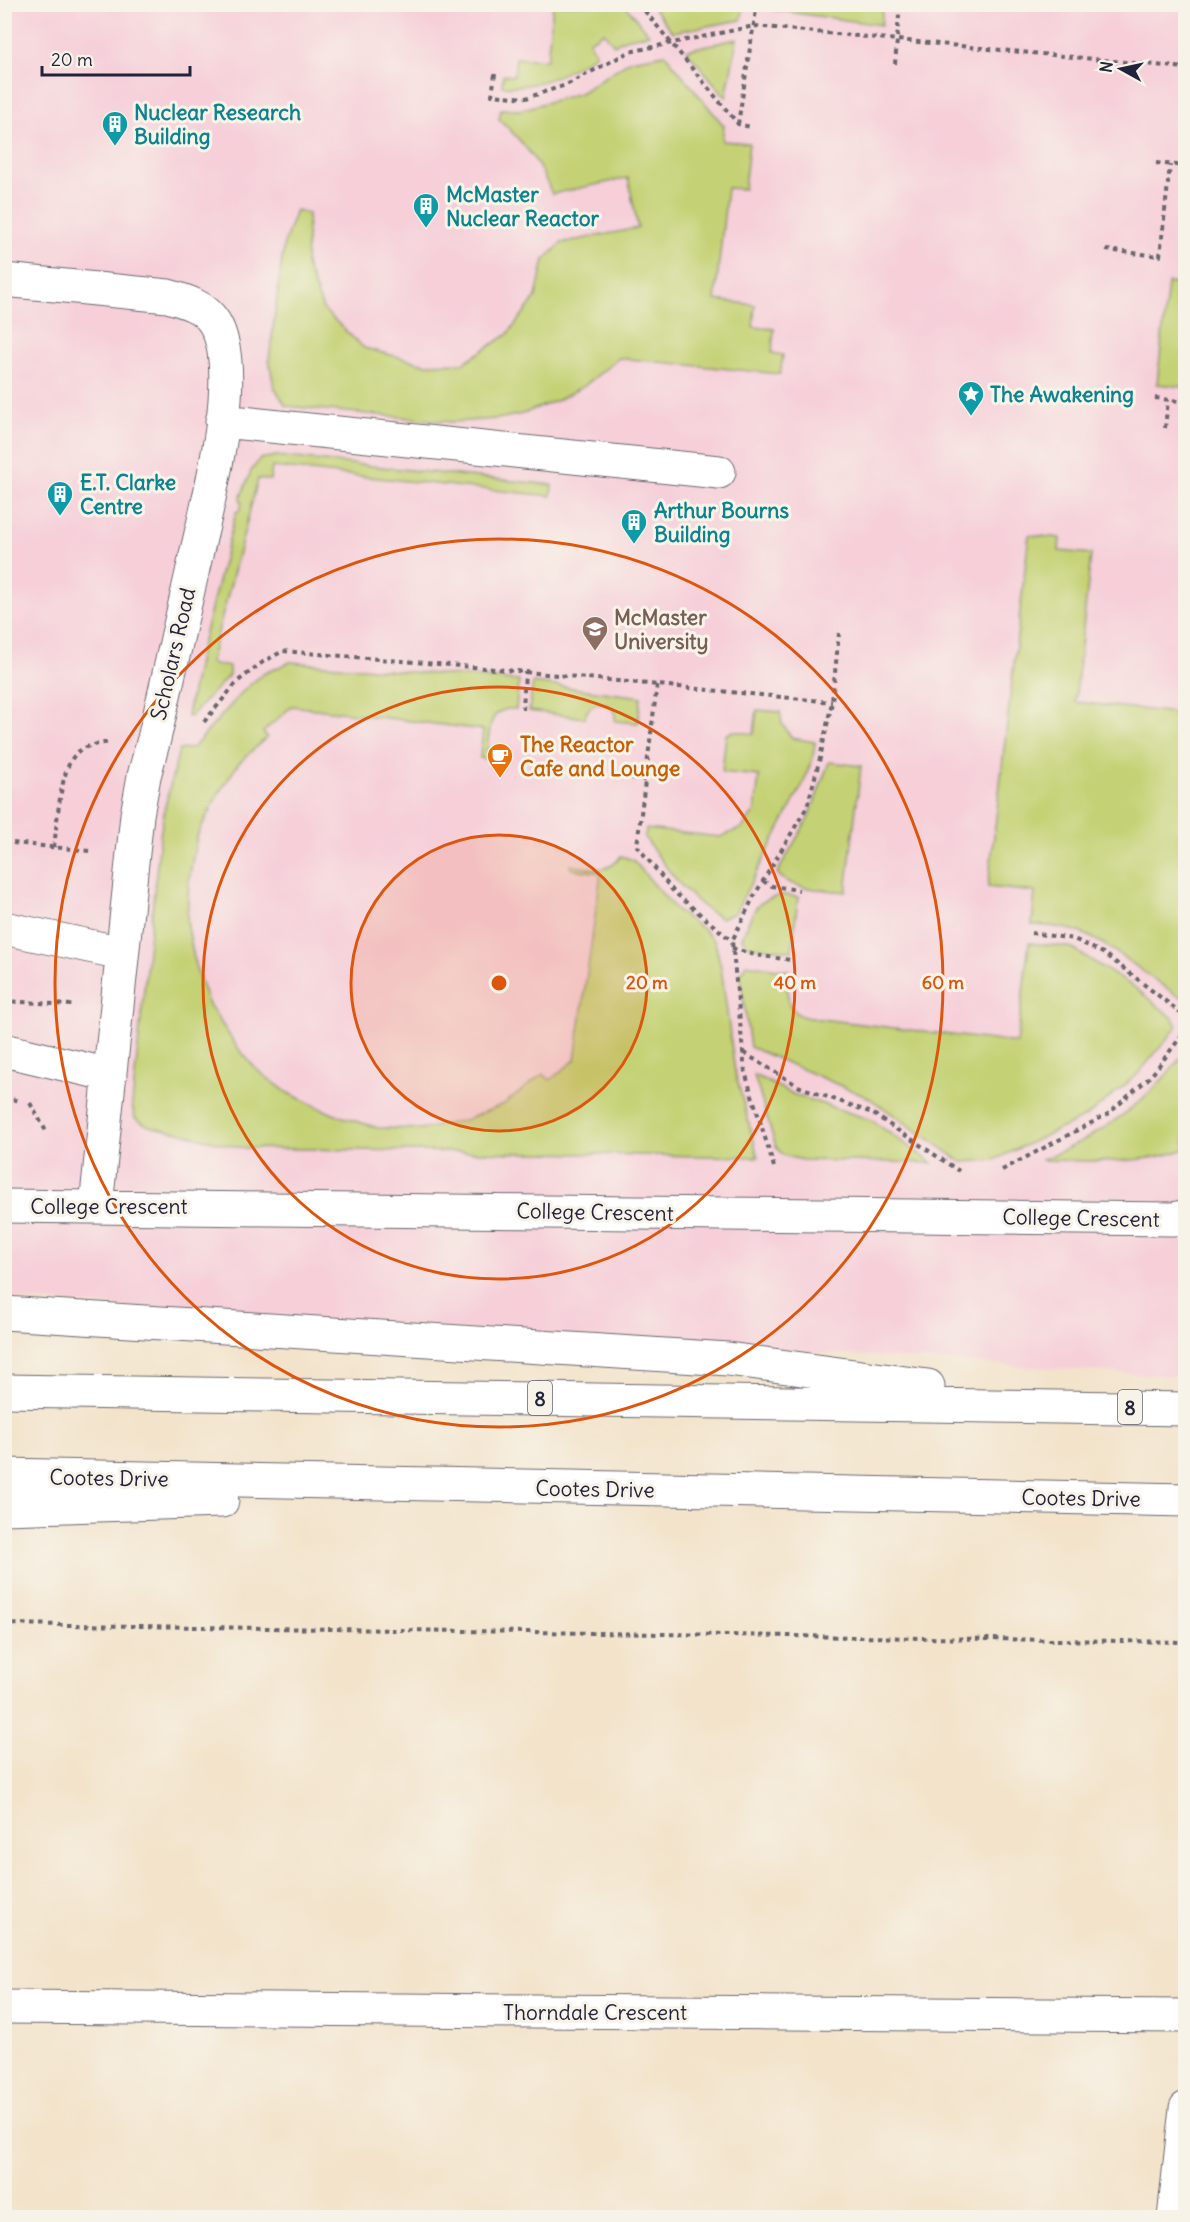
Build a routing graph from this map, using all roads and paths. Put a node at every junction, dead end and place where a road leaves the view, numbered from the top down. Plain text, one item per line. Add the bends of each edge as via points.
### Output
1 (639, 4) edge
2 (758, 4) edge
3 (900, 4) edge
4 (754, 26) junction
5 (897, 41) junction
6 (670, 43) junction
7 (895, 64) dead end
8 (1185, 68) edge
9 (495, 74) dead end
10 (738, 124) junction
11 (751, 127) dead end
12 (1156, 163) dead end
13 (1170, 165) junction
14 (1185, 166) edge
15 (1106, 250) dead end
16 (4, 280) edge
17 (1155, 398) dead end
18 (1168, 400) junction
19 (1185, 402) edge
20 (222, 421) junction
21 (1165, 428) dead end
22 (719, 472) dead end
23 (839, 633) dead end
24 (525, 672) junction
25 (657, 685) junction
26 (832, 702) junction
27 (523, 710) dead end
28 (198, 728) dead end
29 (111, 742) dead end
30 (632, 778) dead end
31 (645, 780) junction
32 (4, 842) edge
33 (54, 848) junction
34 (94, 852) dead end
35 (763, 881) junction
36 (799, 890) dead end
37 (4, 928) edge
38 (1030, 933) dead end
39 (732, 941) junction
40 (732, 948) junction
41 (122, 953) junction
42 (791, 960) dead end
43 (4, 1001) edge
44 (72, 1005) dead end
45 (1185, 1017) edge
46 (1185, 1030) edge
47 (4, 1050) edge
48 (743, 1053) junction
49 (110, 1075) junction
50 (30, 1103) dead end
51 (46, 1131) dead end
52 (774, 1167) dead end
53 (1002, 1170) dead end
54 (959, 1171) dead end
55 (4, 1206) edge
56 (96, 1206) junction
57 (1185, 1216) edge
58 (4, 1313) edge
59 (4, 1391) edge
60 (1075, 1406) junction
61 (1185, 1408) edge
62 (4, 1475) edge
63 (593, 1489) junction
64 (1185, 1500) edge
65 (4, 1508) edge
66 (4, 1624) edge
67 (1185, 1642) edge
68 (4, 2007) edge
69 (1185, 2016) edge
70 (1185, 2108) edge
71 (1174, 2217) edge

1 - 6 path
2 - 4 path
3 - 5 path
4 - 5 path
4 - 6 path
4 - 10 path
5 - 7 path
5 - 8 path
6 - 9 path via 629,52 566,85 526,98 492,95
6 - 10 path
10 - 11 path
12 - 13 path
13 - 14 path
13 - 15 path via 1160,256
16 - 20 main road, Scholars Road via 168,296 204,311 214,322 222,342
17 - 18 path
18 - 19 path
18 - 21 path
20 - 22 main road
20 - 41 main road, Scholars Road via 217,461 144,776
23 - 26 path
24 - 25 path
24 - 27 path
24 - 28 path via 283,651 238,681
25 - 26 path
25 - 31 path
26 - 35 path via 807,807
29 - 33 path via 84,748 69,764
30 - 31 path
31 - 39 path via 637,846 674,892
32 - 33 path
33 - 34 path
35 - 36 path
35 - 39 path
37 - 41 main road
38 - 45 path via 1074,939 1105,954
39 - 40 path
40 - 42 path
40 - 48 path
41 - 49 main road, Scholars Road
43 - 44 path
46 - 53 path via 1151,1076 1108,1114
47 - 49 main road
48 - 52 path via 745,1072
48 - 54 path via 800,1087 872,1113
49 - 56 main road, Scholars Road
50 - 51 path
55 - 56 main road, College Crescent
56 - 57 main road, College Crescent via 1174,1219
58 - 60 main road via 728,1359
59 - 60 main road, 8
60 - 61 main road, 8
62 - 63 main road, Cootes Drive
63 - 64 main road, Cootes Drive
63 - 65 main road
66 - 67 path
68 - 69 main road, Thorndale Crescent
70 - 71 main road

